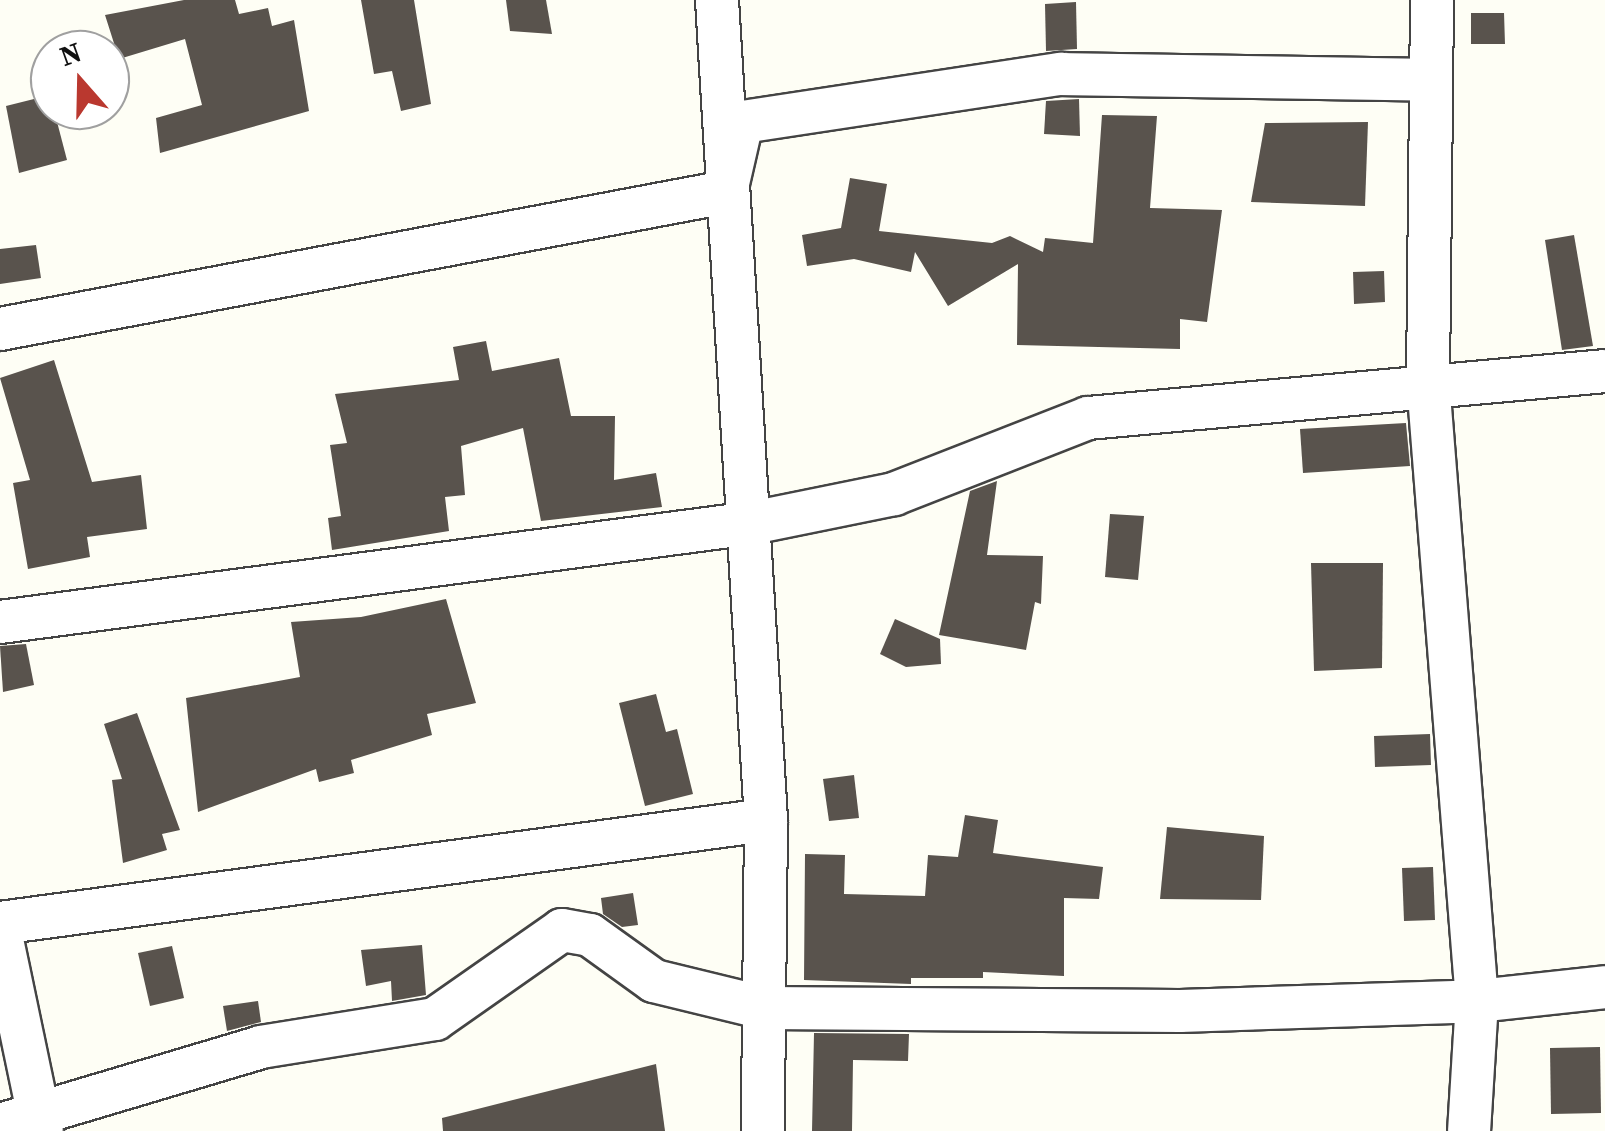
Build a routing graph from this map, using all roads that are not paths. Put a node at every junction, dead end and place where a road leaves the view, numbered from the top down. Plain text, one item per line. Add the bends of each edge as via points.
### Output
1 (717, 0) edge
2 (1432, 0) edge
3 (1430, 80) junction
4 (726, 192) junction
5 (0, 329) edge
6 (1605, 371) edge
7 (1428, 382) junction
8 (752, 523) junction
9 (0, 622) edge
10 (766, 820) junction
11 (0, 926) edge
12 (1605, 987) edge
13 (1478, 1000) junction
14 (765, 1008) junction
15 (27, 1125) edge
16 (763, 1131) edge
17 (1469, 1131) edge

1 - 4 street
2 - 3 street
3 - 4 street via 1060,74 742,122
3 - 7 street
4 - 5 street
4 - 8 street
6 - 7 street
7 - 8 street via 1088,418 894,494
7 - 13 street
8 - 9 street
8 - 10 street
10 - 11 street
10 - 14 street
11 - 15 street
12 - 13 street
13 - 14 street via 1180,1011
13 - 17 street
14 - 15 street via 654,981 590,935 562,930 436,1018 261,1047
14 - 16 street

